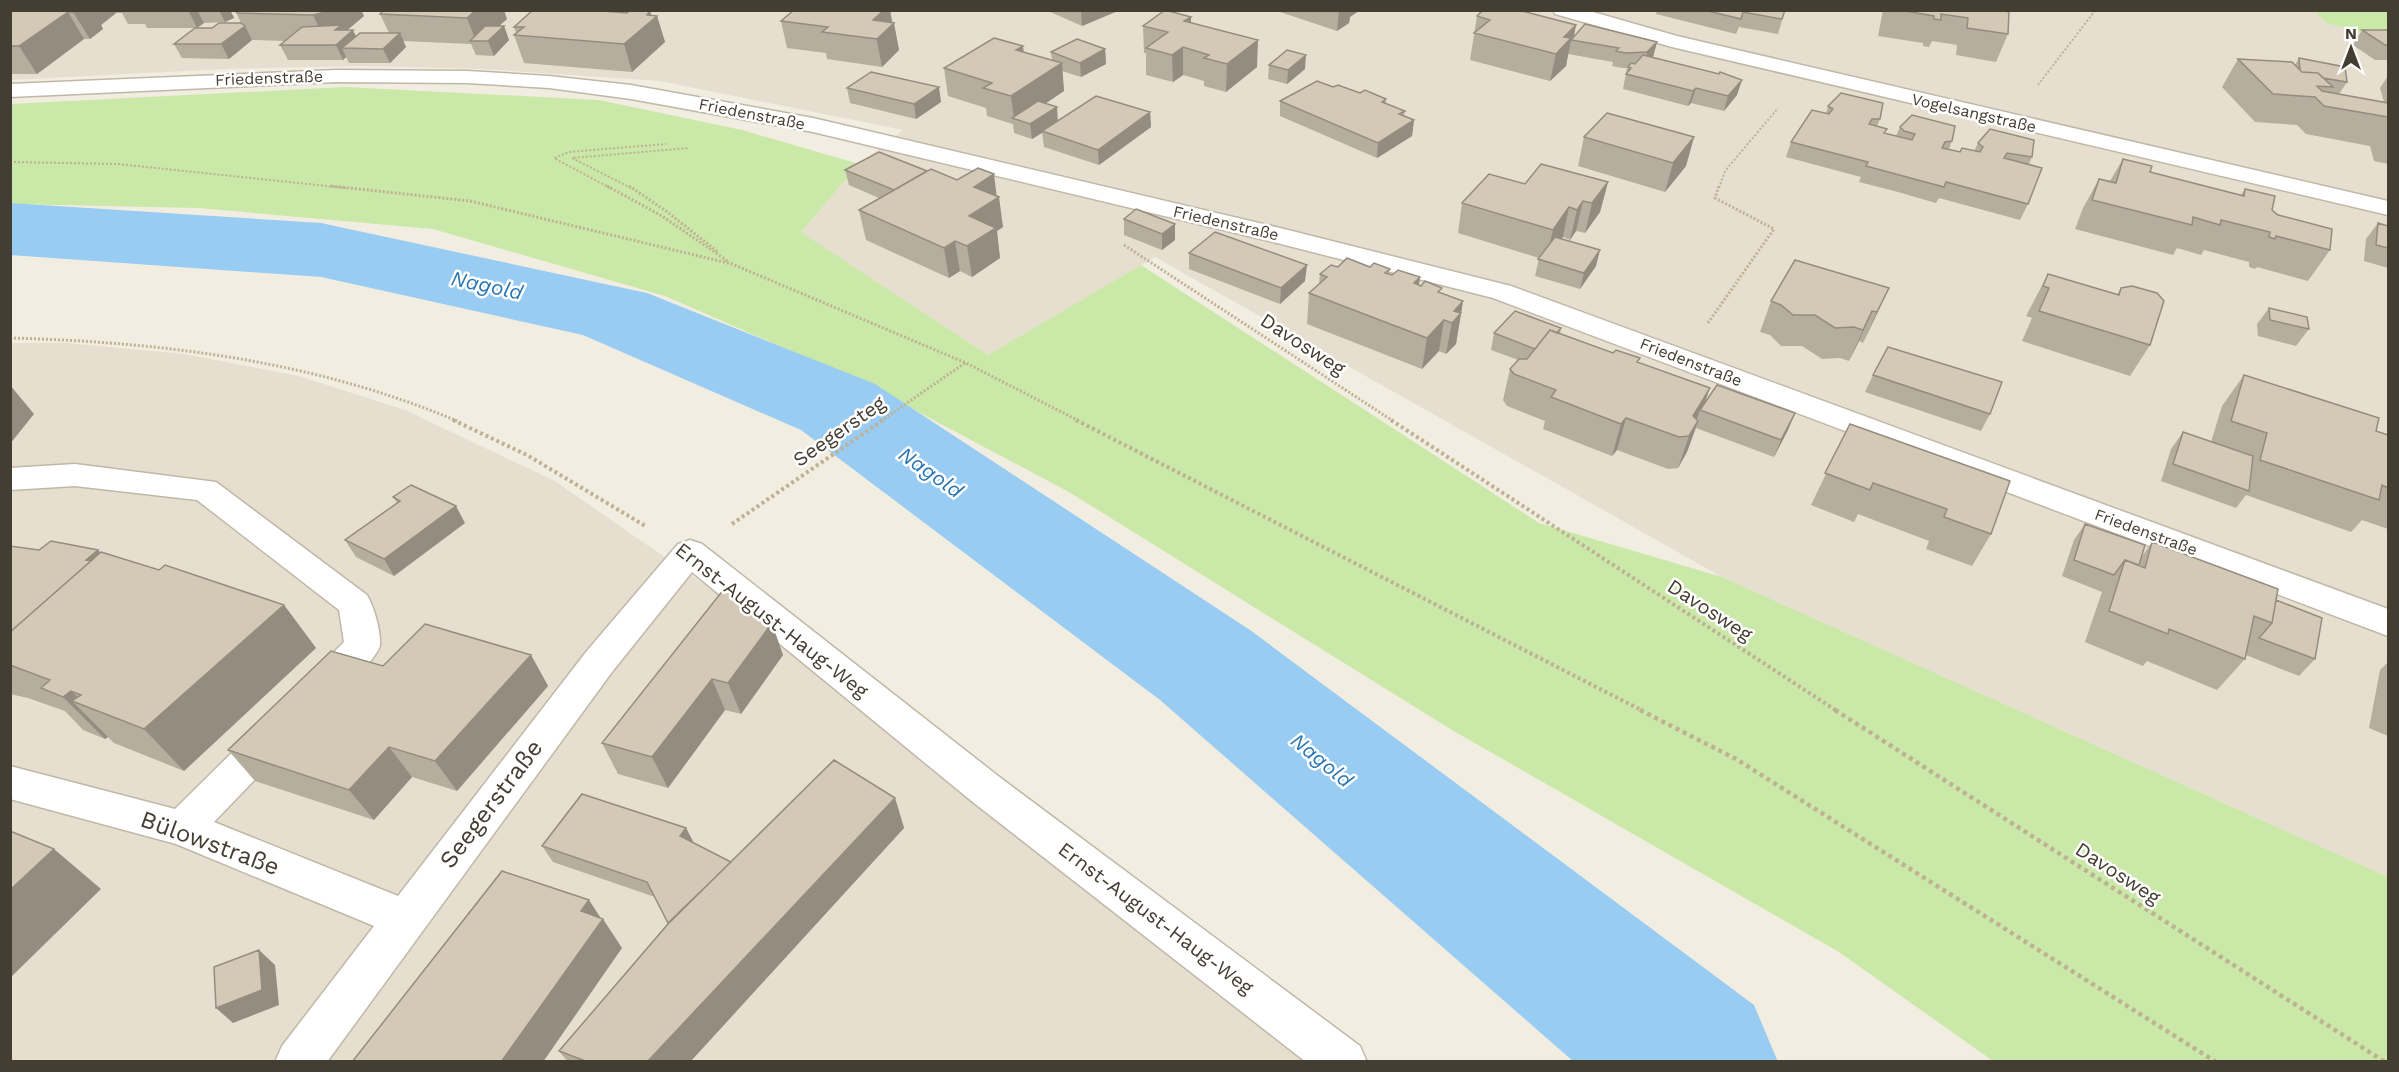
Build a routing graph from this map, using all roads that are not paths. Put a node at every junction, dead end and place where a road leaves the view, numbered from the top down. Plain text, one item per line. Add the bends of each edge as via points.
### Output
1 (1562, 10) edge
2 (10, 91) edge
3 (2388, 208) edge
4 (10, 479) edge
5 (690, 552) joint
6 (2388, 623) edge
7 (10, 782) edge
8 (182, 828) junction
9 (404, 918) junction
10 (298, 1062) edge
11 (1344, 1062) edge

1 - 3 street, Vogelsangstraße via 1672,41
2 - 6 street, Friedenstraße via 324,76 467,77 631,92 813,125 1502,292
4 - 8 street via 75,475 206,490 355,604 362,646
5 - 9 street, Seegerstraße via 599,662
5 - 11 street, Ernst-August-Haug-Weg via 988,791
7 - 8 street, Bülowstraße
8 - 9 street, Bülowstraße
9 - 10 street, Seegerstraße

